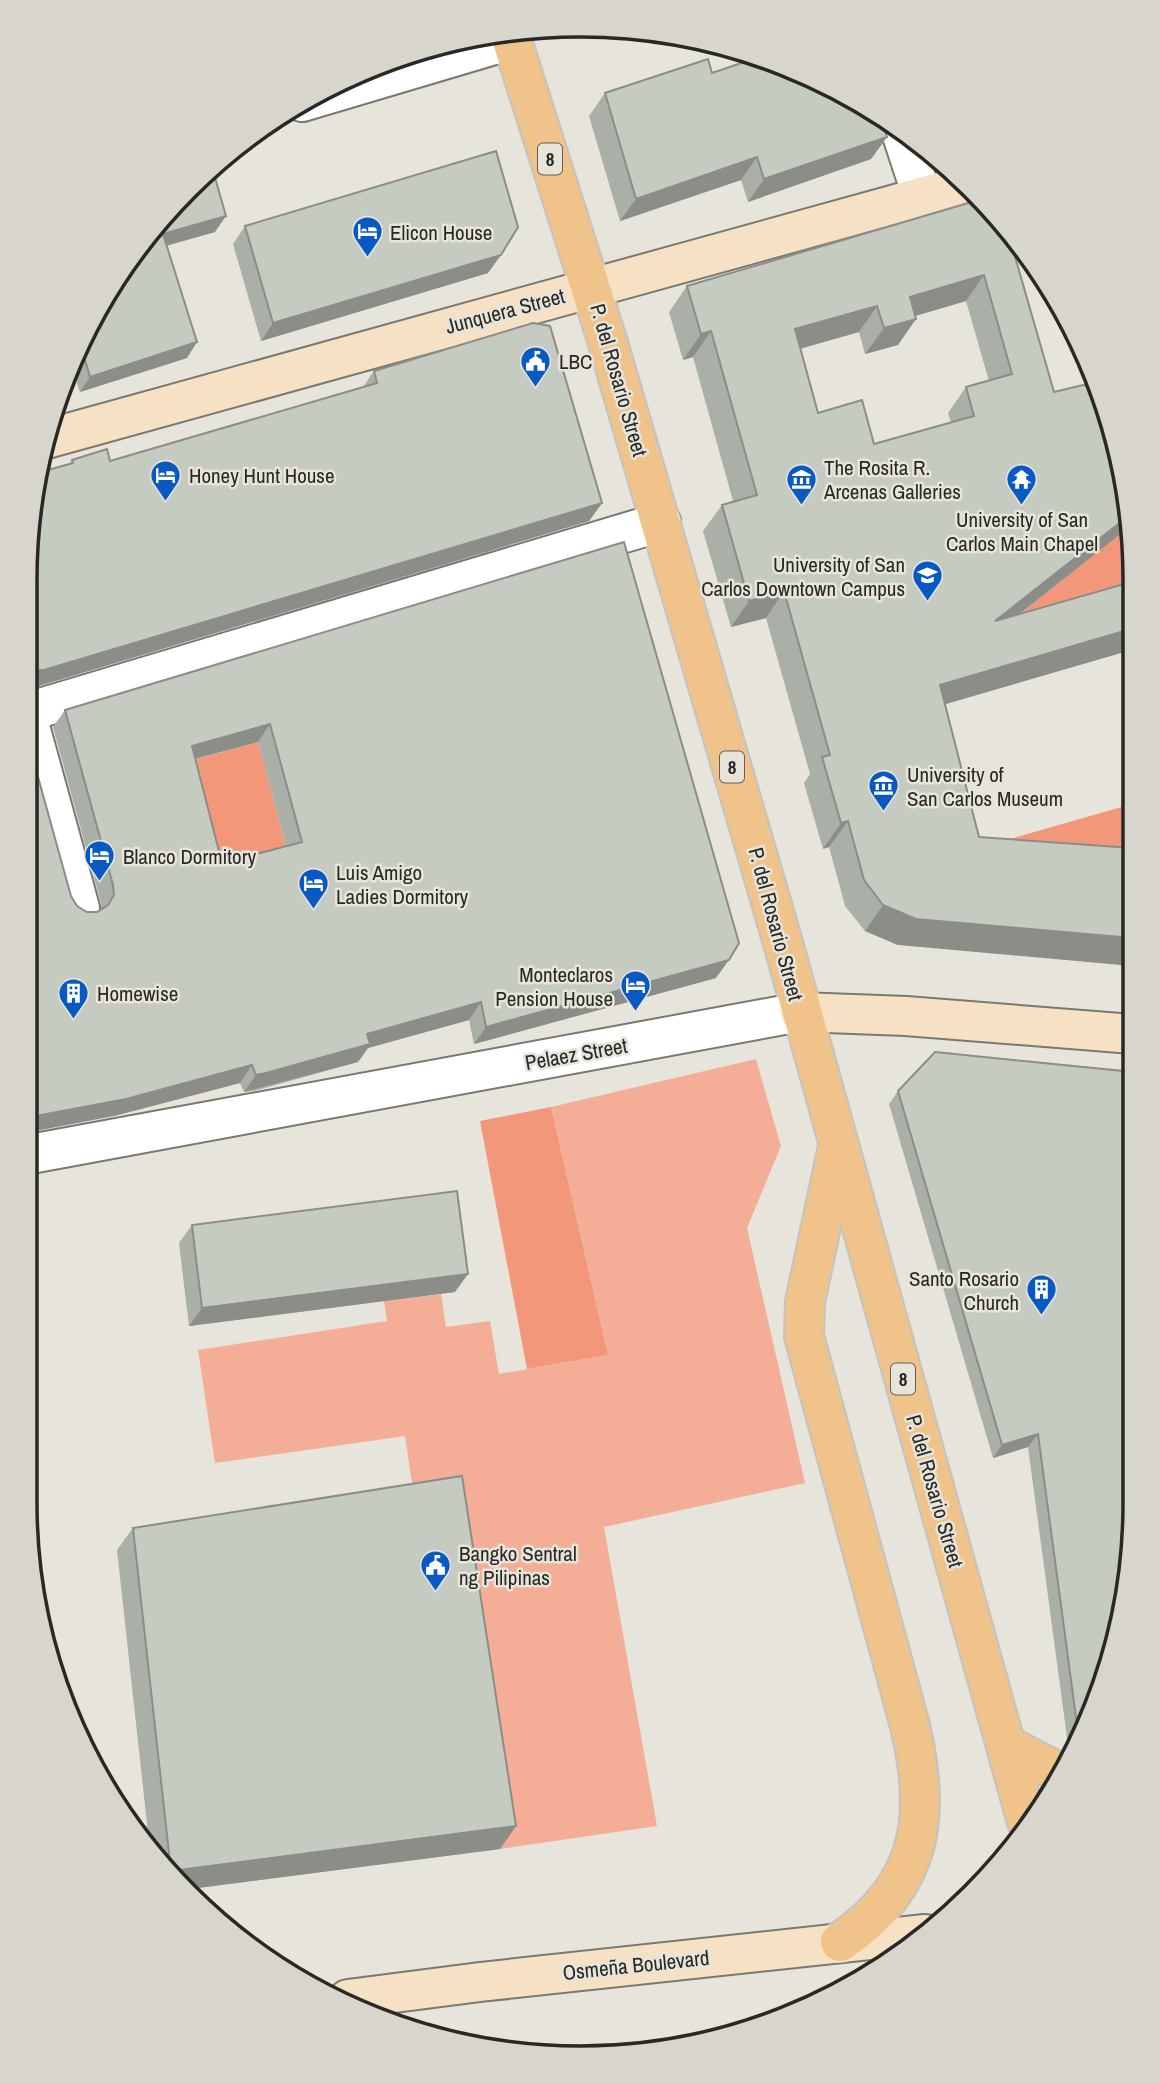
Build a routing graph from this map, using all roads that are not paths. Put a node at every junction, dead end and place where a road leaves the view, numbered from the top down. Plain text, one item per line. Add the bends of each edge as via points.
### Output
1 (512, 41) edge
2 (477, 47) edge
3 (360, 84) edge
4 (905, 145) edge
5 (956, 188) edge
6 (923, 199) junction
7 (592, 287) junction
8 (56, 436) edge
9 (661, 522) junction
10 (37, 707) edge
11 (37, 750) edge
12 (80, 908) edge
13 (800, 1012) junction
14 (1123, 1033) edge
15 (838, 1145) junction
16 (37, 1153) edge
17 (1006, 1745) junction
18 (1053, 1769) edge
19 (1025, 1815) edge
20 (909, 1936) edge
21 (840, 1942) junction
22 (357, 1998) edge

1 - 7 main road, P. del Rosario Street / 8
2 - 3 street
4 - 6 street
5 - 6 street, Junquera Street
6 - 7 street, Junquera Street
7 - 8 street, Junquera Street
7 - 9 main road, P. del Rosario Street / 8
9 - 10 street
9 - 13 main road, P. del Rosario Street / 8
11 - 12 street
13 - 14 street, Pelaez Street
13 - 15 main road, P. del Rosario Street / 8
13 - 16 street, Pelaez Street
15 - 17 main road, P. del Rosario Street / 8
15 - 21 main road via 805,1302 803,1336 911,1731 922,1792 914,1845 897,1888 869,1922
17 - 18 main road
17 - 19 main road, P. del Rosario Street / 8
20 - 21 street, Osmeña Boulevard
21 - 22 street, Osmeña Boulevard

